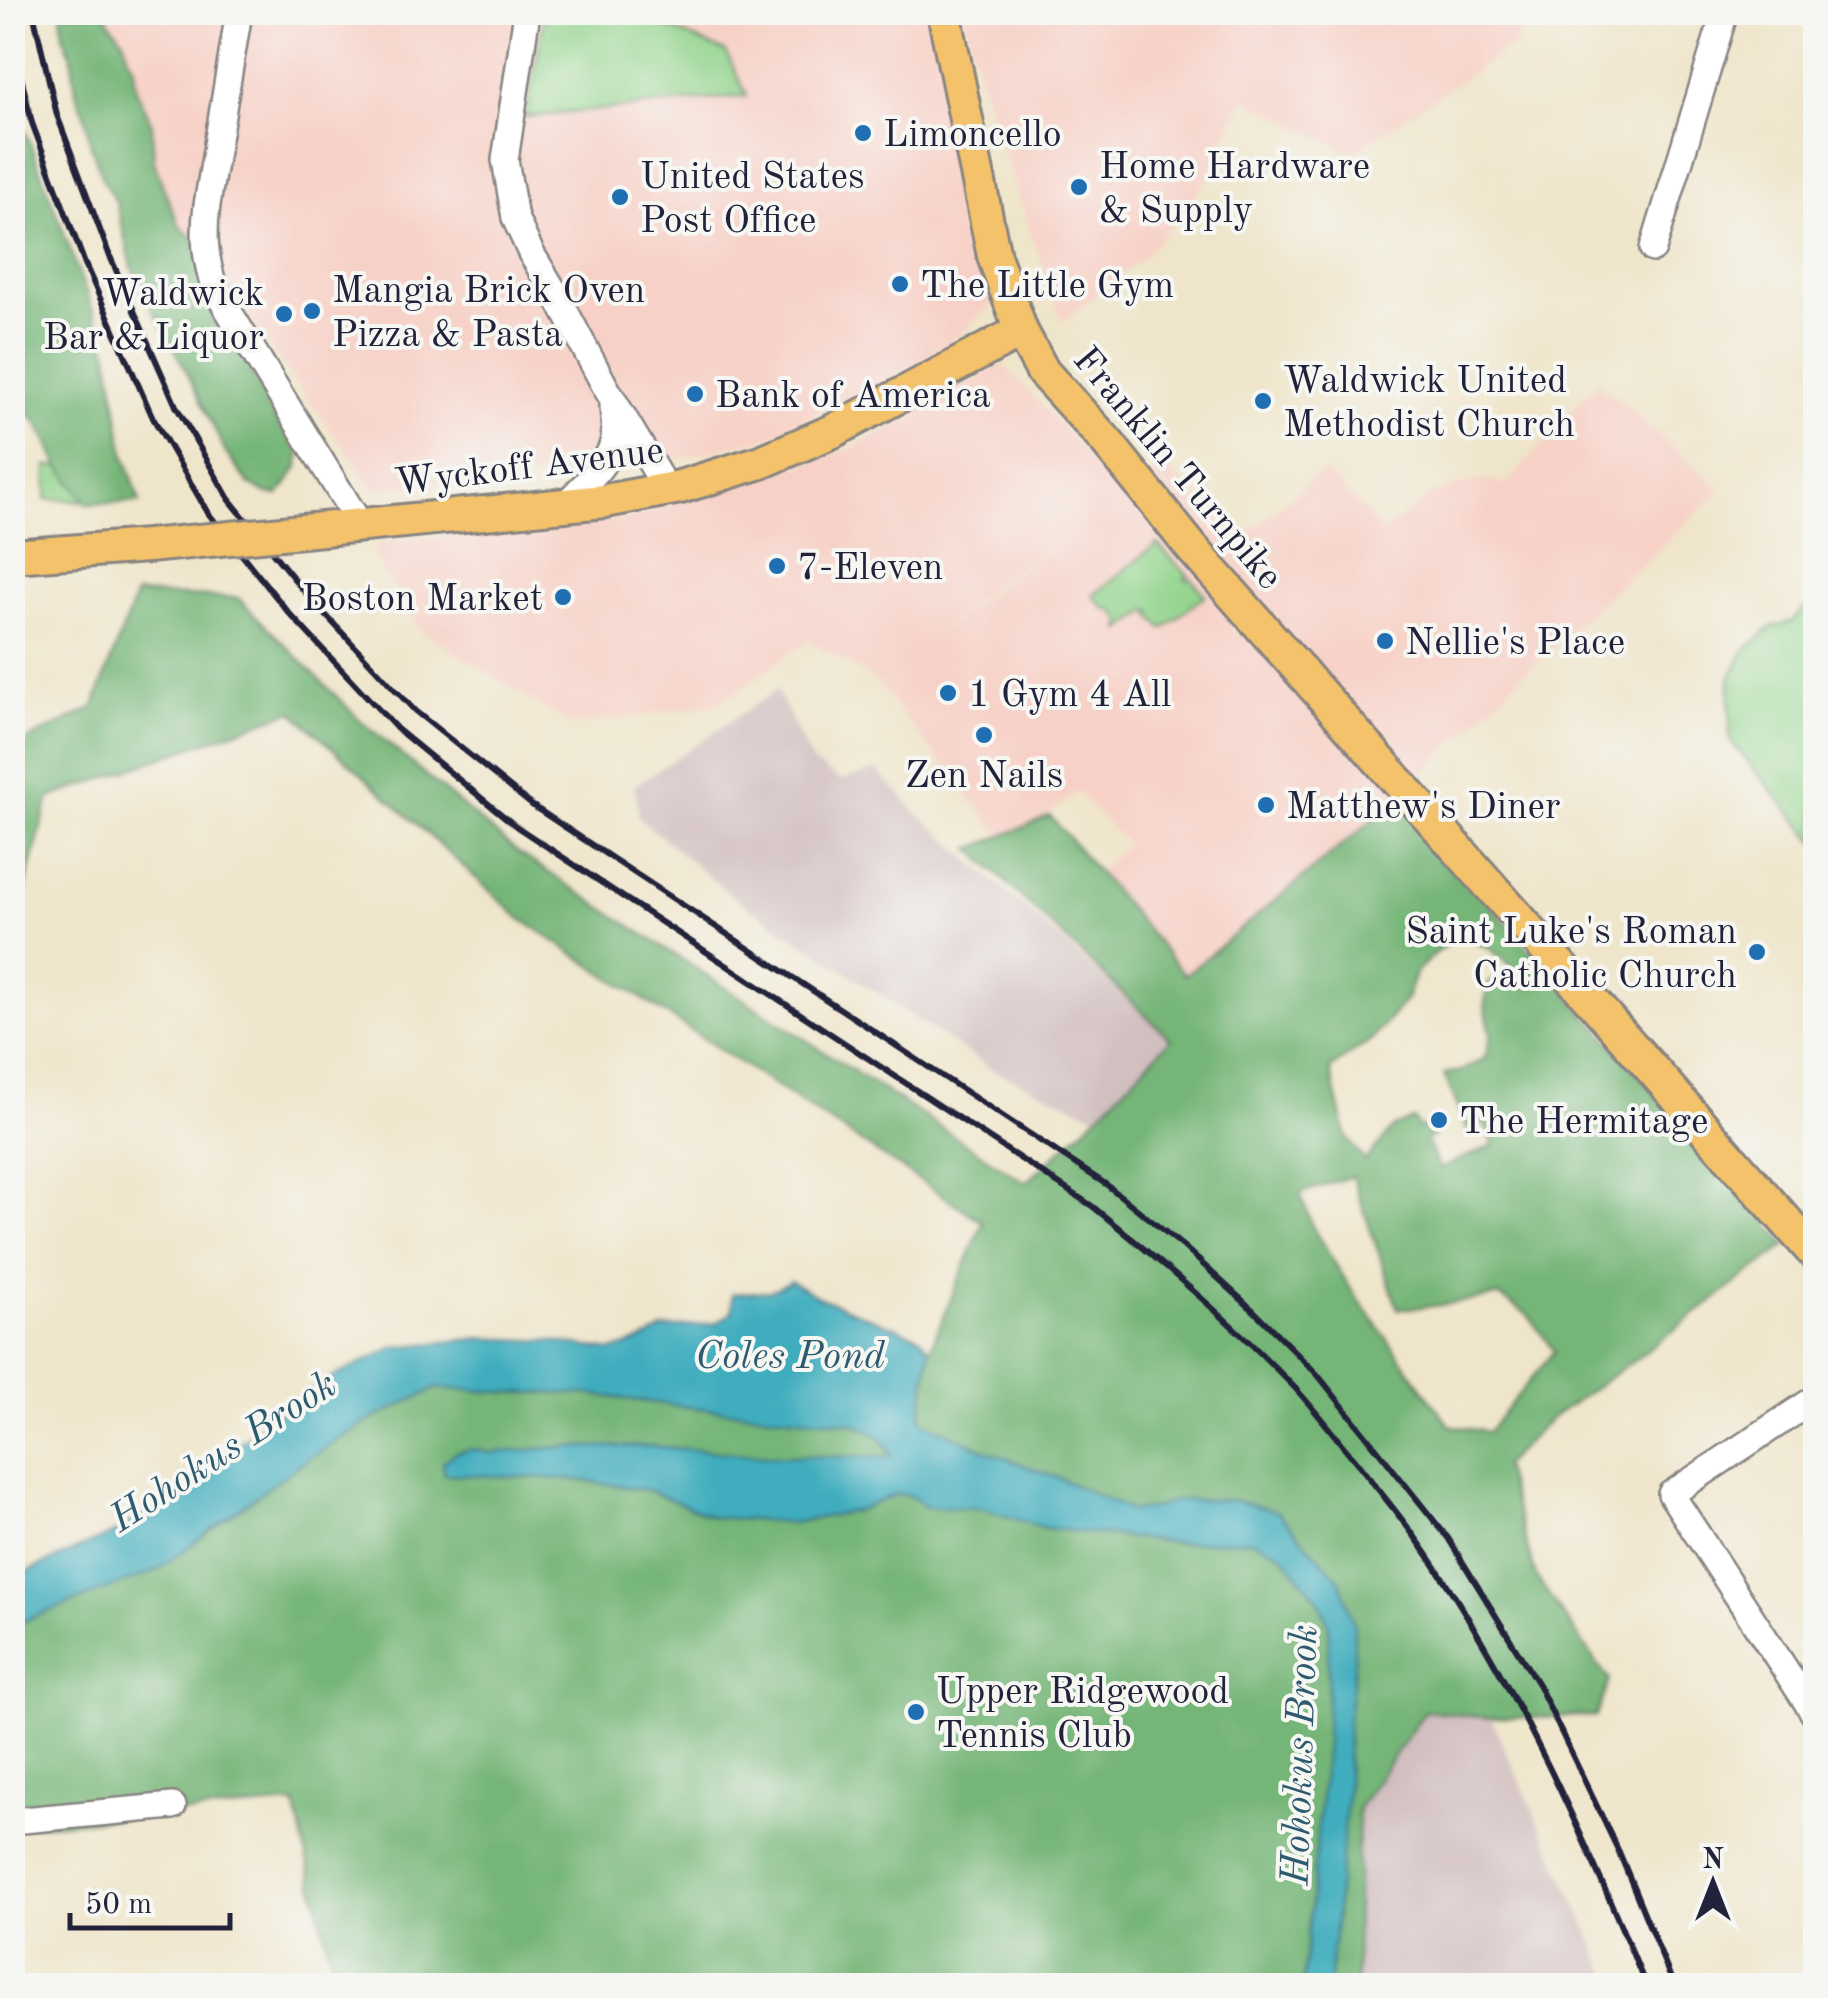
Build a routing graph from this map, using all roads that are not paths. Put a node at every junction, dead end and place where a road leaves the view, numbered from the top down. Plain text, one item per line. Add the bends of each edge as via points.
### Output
1 (239, 12) edge
2 (527, 12) edge
3 (944, 12) edge
4 (1725, 12) edge
5 (1653, 249) dead end
6 (1021, 330) junction
7 (612, 399) junction
8 (668, 490) junction
9 (565, 505) junction
10 (361, 526) junction
11 (12, 556) edge
12 (1816, 1255) edge
13 (1816, 1398) edge
14 (1815, 1716) edge
15 (174, 1806) dead end
16 (12, 1821) edge

1 - 10 street via 207,205 207,264 215,289
2 - 7 street via 505,160 515,218
3 - 6 main road, Franklin Turnpike via 994,256
4 - 5 street
6 - 8 main road, Wyckoff Avenue via 833,431
6 - 12 main road, Franklin Turnpike via 1043,372 1191,547
7 - 8 street
7 - 9 street via 610,450
8 - 9 main road, Wyckoff Avenue
9 - 10 main road, Wyckoff Avenue
10 - 11 main road, Wyckoff Avenue, bridge
13 - 14 street via 1671,1494
15 - 16 street

